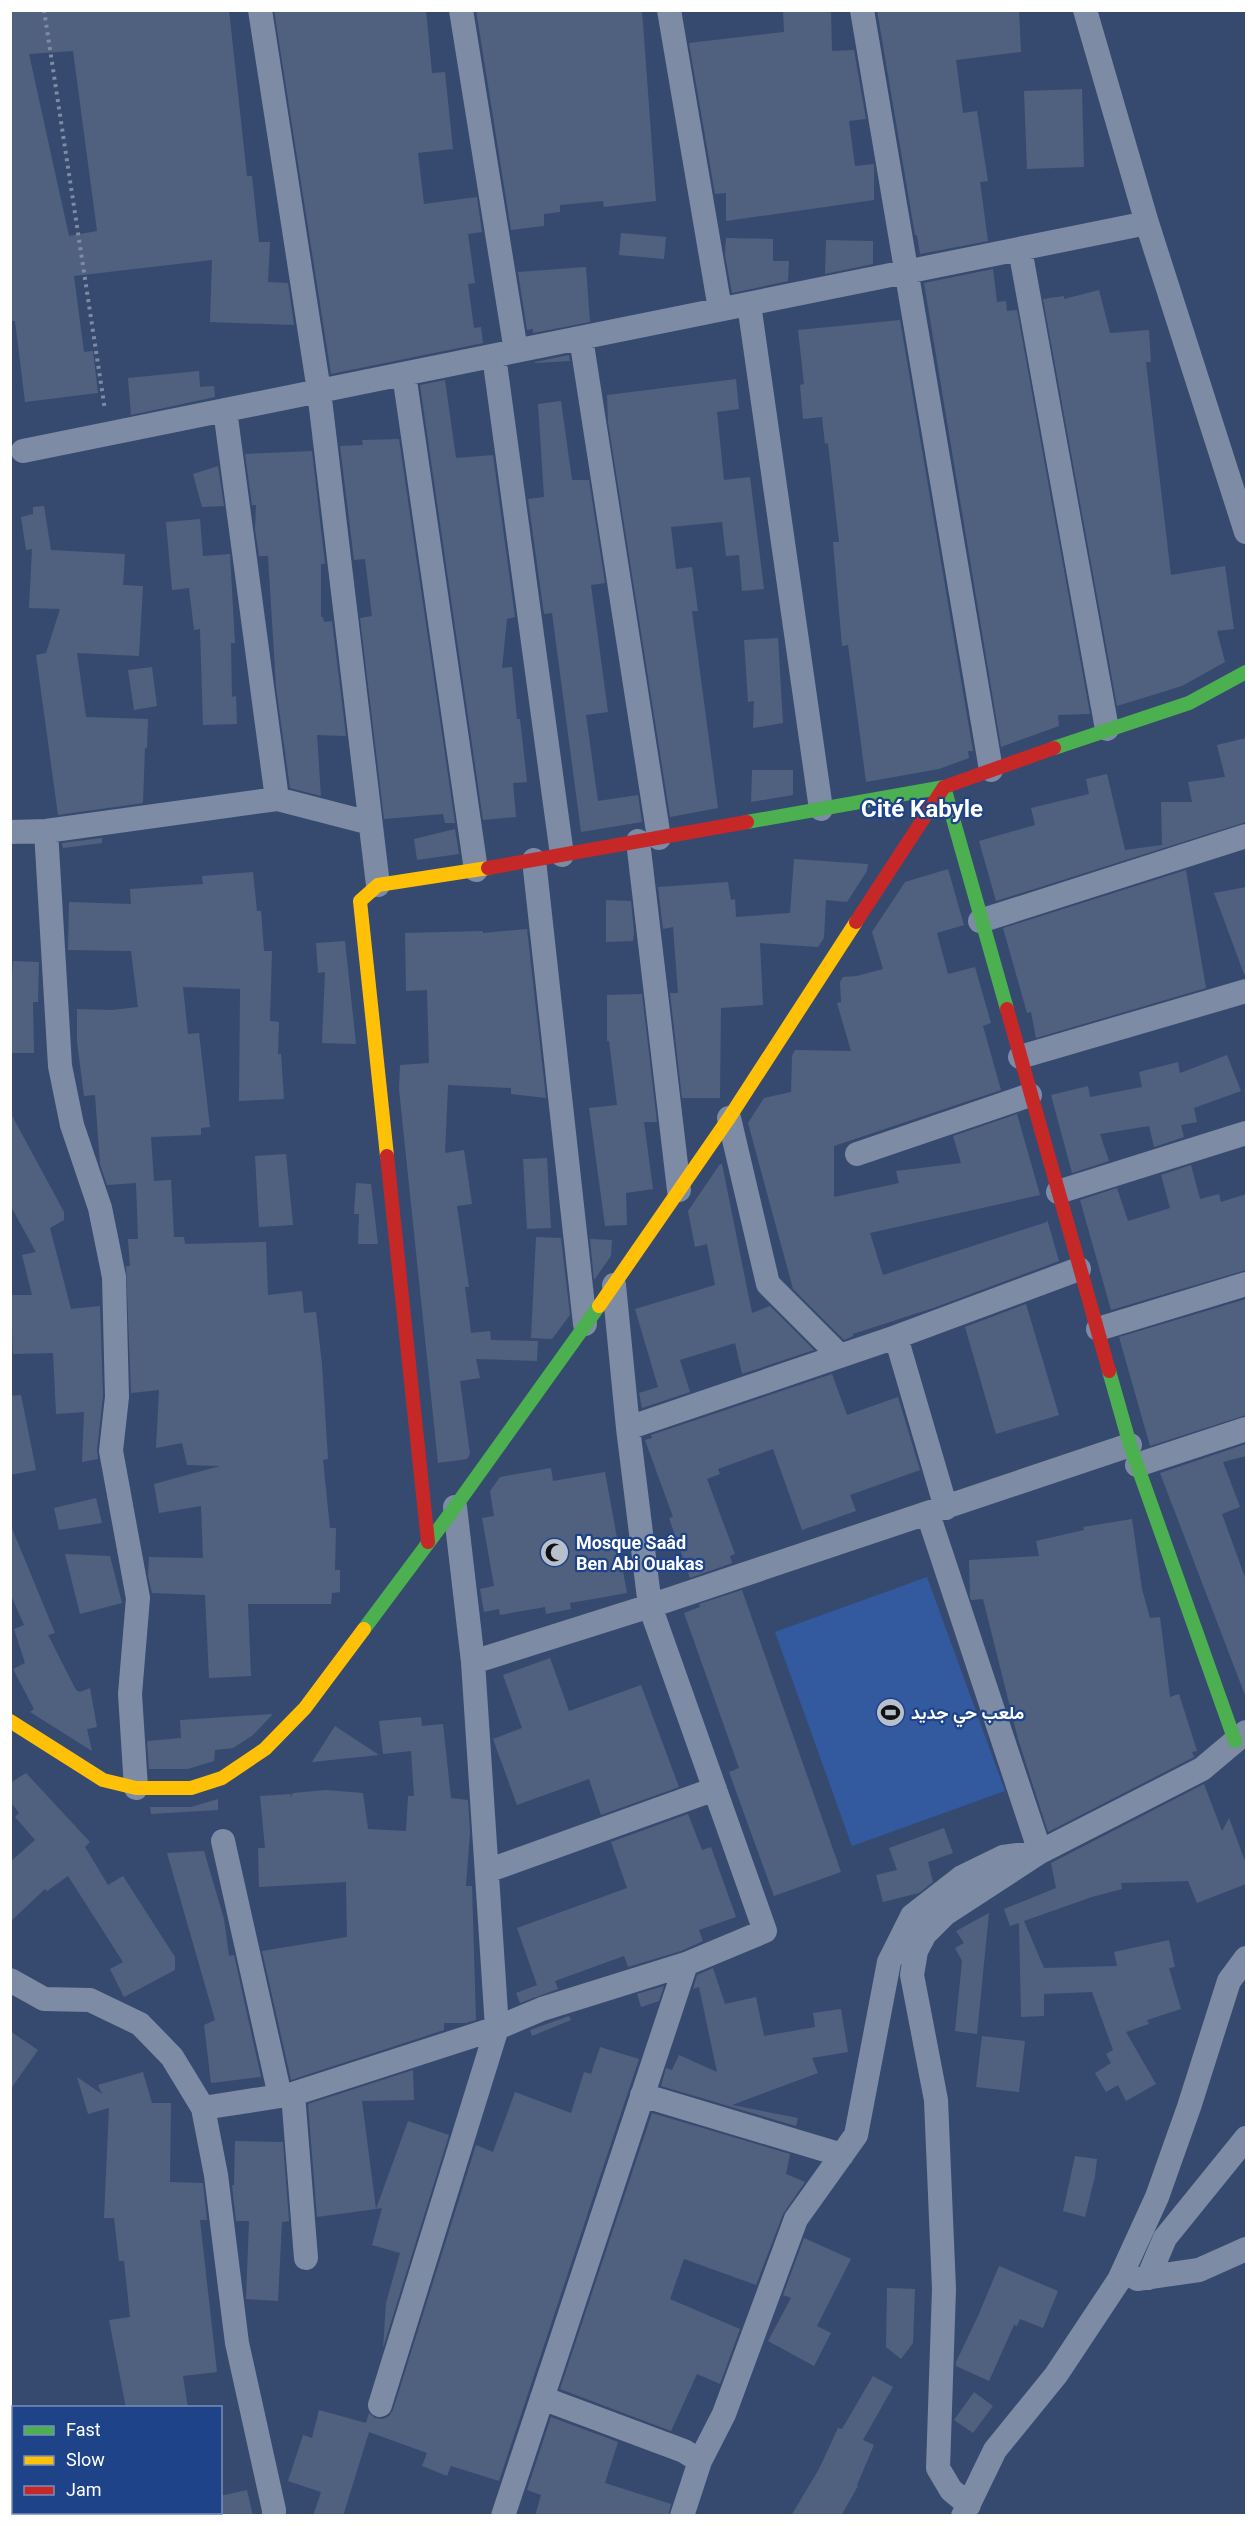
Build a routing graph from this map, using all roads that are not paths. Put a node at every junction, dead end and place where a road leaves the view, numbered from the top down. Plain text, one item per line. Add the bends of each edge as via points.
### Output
1 (260, 10) edge
2 (460, 10) edge
3 (669, 10) edge
4 (862, 10) edge
5 (1084, 10) edge
6 (1147, 223) junction
7 (1020, 249) junction
8 (907, 272) junction
9 (749, 304) junction
10 (720, 309) junction
11 (580, 338) junction
12 (505, 353) junction
13 (404, 374) junction
14 (319, 391) junction
15 (225, 410) junction
16 (23, 451) dead end
17 (1246, 532) edge
18 (1246, 672) edge
19 (1107, 729) junction
20 (991, 770) junction
21 (944, 787) junction
22 (277, 799) junction
23 (821, 809) junction
24 (370, 823) junction
25 (46, 831) junction
26 (10, 832) edge
27 (1246, 836) edge
28 (649, 839) junction
29 (562, 855) junction
30 (534, 860) junction
31 (476, 870) junction
32 (378, 885) junction
33 (980, 921) junction
34 (1246, 991) edge
35 (1020, 1057) junction
36 (1030, 1095) junction
37 (729, 1118) junction
38 (1246, 1133) edge
39 (857, 1154) dead end
40 (680, 1190) junction
41 (1058, 1192) junction
42 (1079, 1269) junction
43 (1246, 1284) edge
44 (614, 1285) junction
45 (585, 1324) junction
46 (1098, 1329) junction
47 (896, 1337) junction
48 (840, 1356) junction
49 (628, 1428) junction
50 (1246, 1429) edge
51 (1134, 1455) junction
52 (455, 1507) junction
53 (937, 1511) junction
54 (428, 1542) junction
55 (650, 1606) junction
56 (473, 1662) junction
57 (10, 1721) edge
58 (1241, 1736) edge
59 (136, 1788) junction
60 (715, 1789) junction
61 (223, 1841) dead end
62 (1040, 1852) junction
63 (487, 1871) junction
64 (1246, 1958) edge
65 (686, 1964) junction
66 (10, 1980) edge
67 (497, 2028) junction
68 (287, 2095) junction
69 (642, 2095) junction
70 (203, 2108) junction
71 (1246, 2138) edge
72 (842, 2155) junction
73 (1246, 2249) edge
74 (306, 2258) dead end
75 (1148, 2278) junction
76 (1119, 2280) junction
77 (542, 2398) junction
78 (380, 2405) dead end
79 (700, 2461) junction
80 (966, 2510) edge
81 (274, 2516) edge
82 (503, 2516) edge
83 (682, 2516) edge

1 - 14 street
2 - 12 street
3 - 10 street
4 - 8 street
5 - 6 street
6 - 7 street
6 - 17 street
7 - 8 street
7 - 19 street
8 - 9 street
8 - 20 street
9 - 10 street
9 - 23 street
10 - 11 street
11 - 12 street
11 - 28 street
12 - 13 street
12 - 29 street
13 - 14 street
13 - 31 street
14 - 15 street
14 - 24 street
15 - 16 street
15 - 22 street
18 - 19 street via 1189,703
19 - 20 street
20 - 21 street
21 - 23 street
21 - 33 street
21 - 37 street
22 - 24 street
22 - 25 street
23 - 28 street
24 - 32 street
25 - 26 street
25 - 59 street via 60,1066 72,1125 100,1208 114,1277 117,1397 111,1451 138,1598 130,1694
27 - 33 street
28 - 29 street
28 - 40 street
29 - 30 street
30 - 31 street
30 - 45 street
31 - 32 street
32 - 54 street via 360,901
33 - 35 street
34 - 35 street
35 - 36 street
36 - 39 street
36 - 41 street
37 - 40 street
37 - 48 street via 768,1284
38 - 41 street
40 - 44 street
41 - 42 street
42 - 46 street
42 - 47 street
43 - 46 street
44 - 45 street
44 - 49 street
45 - 52 street
46 - 51 street
47 - 48 street
47 - 53 street
48 - 49 street
49 - 55 street
50 - 51 street
51 - 53 street
51 - 58 street
52 - 54 street
52 - 56 street
53 - 55 street
53 - 62 street
54 - 59 street via 305,1708 265,1749 222,1778 191,1788
55 - 56 street
55 - 60 street
56 - 63 street
57 - 59 street via 102,1780
58 - 62 street via 1202,1769
60 - 63 street
60 - 65 street via 765,1932
61 - 68 street
62 - 72 street via 1003,1857 962,1877 912,1916 889,1962 856,2134
62 - 80 street via 945,1914 925,1934 916,1951 912,1975 936,2100 944,2289 938,2468
63 - 67 street
64 - 76 street via 1229,1981 1156,2197
65 - 67 street via 542,2009
65 - 69 street
66 - 70 street via 44,1998 90,2000 140,2024 172,2056
67 - 68 street
67 - 78 street
68 - 70 street
68 - 74 street
69 - 72 street
69 - 77 street
70 - 81 street via 216,2175 237,2343
71 - 75 street via 1165,2238
72 - 79 street via 796,2219 724,2414
73 - 75 street via 1199,2270
75 - 76 street
76 - 80 street via 1056,2374 995,2450
77 - 79 street via 684,2451
77 - 82 street
79 - 83 street

